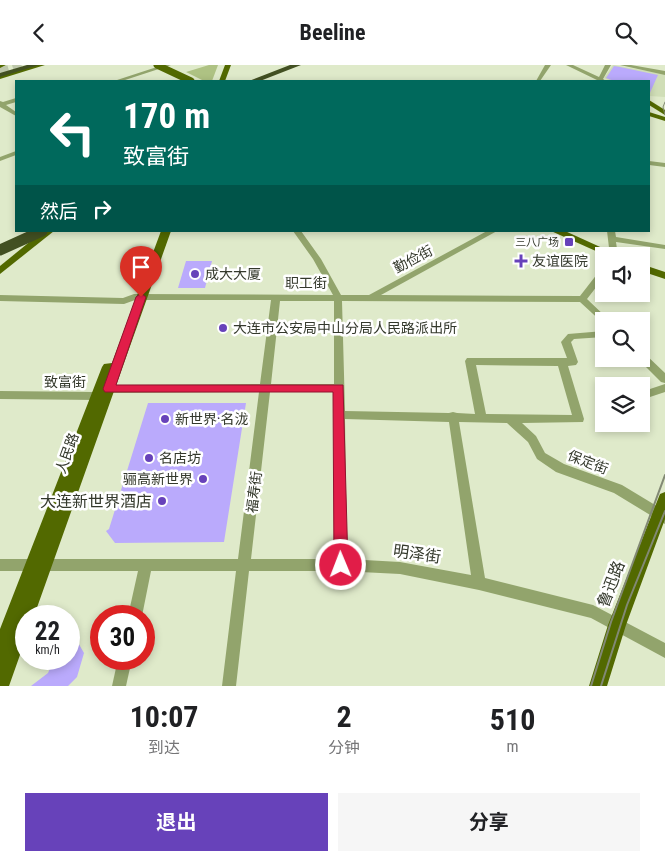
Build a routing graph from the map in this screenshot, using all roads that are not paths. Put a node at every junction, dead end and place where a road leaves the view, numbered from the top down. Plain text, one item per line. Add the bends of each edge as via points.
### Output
1 (7, 65) edge
2 (13, 65) edge
3 (28, 65) edge
4 (35, 65) edge
5 (42, 65) edge
6 (145, 65) edge
7 (156, 65) edge
8 (168, 65) edge
9 (223, 65) edge
10 (228, 65) edge
11 (297, 65) edge
12 (302, 65) edge
13 (548, 65) edge
14 (569, 65) edge
15 (608, 65) edge
16 (623, 65) edge
17 (1, 67) edge
18 (665, 73) edge
19 (0, 75) edge
20 (120, 80) edge
21 (176, 80) edge
22 (189, 80) edge
23 (217, 80) edge
24 (224, 80) edge
25 (256, 80) edge
26 (263, 80) edge
27 (539, 80) edge
28 (601, 80) edge
29 (15, 100) edge
30 (1, 104) edge
31 (654, 104) edge
32 (15, 113) edge
33 (665, 113) edge
34 (650, 115) edge
35 (665, 119) edge
36 (15, 153) edge
37 (0, 159) edge
38 (650, 163) edge
39 (665, 165) edge
40 (40, 232) edge
41 (48, 232) edge
42 (159, 232) edge
43 (166, 232) edge
44 (298, 232) edge
45 (491, 232) edge
46 (558, 232) edge
47 (33, 233) edge
48 (612, 235) edge
49 (0, 245) edge
50 (665, 247) edge
51 (595, 248) edge
52 (0, 250) edge
53 (0, 255) edge
54 (0, 265) edge
55 (0, 271) edge
56 (650, 271) edge
57 (665, 277) edge
58 (595, 282) edge
59 (137, 297) junction
60 (276, 297) junction
61 (338, 297) junction
62 (372, 297) junction
63 (0, 298) edge
64 (582, 299) junction
65 (596, 312) edge
66 (595, 335) edge
67 (562, 362) junction
68 (650, 365) edge
69 (665, 379) edge
70 (266, 388) junction
71 (339, 388) junction
72 (665, 388) edge
73 (103, 393) junction
74 (650, 394) edge
75 (0, 395) edge
76 (339, 415) junction
77 (454, 416) junction
78 (481, 418) junction
79 (511, 420) junction
80 (665, 499) edge
81 (662, 517) edge
82 (39, 564) junction
83 (0, 565) edge
84 (245, 565) junction
85 (341, 565) junction
86 (146, 566) junction
87 (479, 583) junction
88 (137, 605) edge
89 (616, 625) junction
90 (665, 651) edge
91 (0, 652) edge
92 (123, 670) edge
93 (0, 686) edge
94 (119, 686) edge
95 (228, 686) edge
96 (598, 686) edge

1 - 17 highway
2 - 17 main road
3 - 19 main road
4 - 19 highway
5 - 19 main road
6 - 21 main road
7 - 22 main road, bridge
8 - 20 street
9 - 23 main road
10 - 24 main road
11 - 25 highway
12 - 26 highway
13 - 27 street
14 - 28 street
15 - 28 street
16 - 18 street
29 - 30 street
30 - 32 street
31 - 33 main road
34 - 35 main road
36 - 37 street
38 - 39 street
40 - 52 highway, bridge
41 - 55 main road
42 - 59 main road, 人民路
43 - 59 main road, 人民路
44 - 61 street
45 - 62 street, 勤俭街
46 - 51 main road
47 - 49 highway, bridge
47 - 53 main road
47 - 54 main road
48 - 50 street
56 - 57 main road
58 - 64 street
59 - 60 street, 职工街
59 - 63 street, 职工街 via 124,301
59 - 73 main road, 人民路
60 - 61 street, 职工街
60 - 70 street, 福寿街
61 - 62 street, 职工街
61 - 71 street
62 - 64 street, 职工街
64 - 65 street
66 - 67 street via 571,336 566,342 572,362
67 - 78 street via 470,361
67 - 79 street via 579,419
68 - 69 street
70 - 71 street, 致富街
70 - 73 street, 致富街
70 - 84 street, 福寿街
71 - 76 street
72 - 74 street
73 - 75 street, 致富街
73 - 82 main road, 人民路
76 - 77 street
76 - 85 street
77 - 78 street
77 - 87 street
78 - 79 street
79 - 81 street, 保定街 via 532,439 541,455 560,468 618,489
80 - 81 main road, 鲁迅路
81 - 89 main road, 鲁迅路
82 - 83 street, 明泽街
82 - 86 street, 明泽街
82 - 91 main road, 人民路
82 - 93 main road, 人民路
84 - 85 street, 明泽街
84 - 86 street, 明泽街
84 - 95 street, 福寿街
85 - 87 street, 明泽街 via 400,568
86 - 88 street
87 - 89 street, 明泽街 via 593,611
89 - 90 street, 明泽街
89 - 96 main road, 鲁迅路
92 - 94 street

